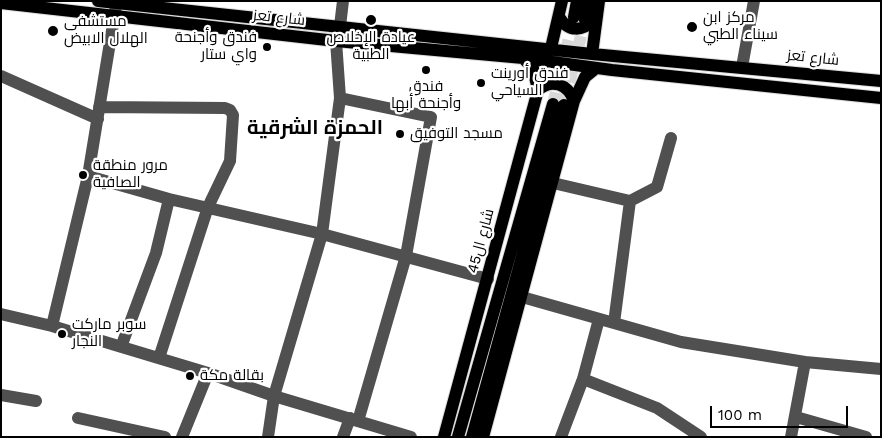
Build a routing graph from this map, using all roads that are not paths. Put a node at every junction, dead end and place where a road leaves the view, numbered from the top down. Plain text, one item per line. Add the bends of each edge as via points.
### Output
1 (98, 1) edge
2 (343, 1) edge
3 (562, 1) edge
4 (577, 1) edge
5 (589, 1) edge
6 (599, 1) edge
7 (754, 1) edge
8 (1, 3) edge
9 (116, 10) junction
10 (559, 17) junction
11 (585, 19) junction
12 (340, 26) junction
13 (336, 41) junction
14 (551, 48) junction
15 (592, 54) junction
16 (523, 58) junction
17 (742, 67) junction
18 (596, 68) junction
19 (1, 76) edge
20 (881, 81) edge
21 (538, 90) junction
22 (340, 98) junction
23 (881, 98) edge
24 (564, 103) junction
25 (99, 113) junction
26 (671, 138) dead end
27 (88, 176) junction
28 (553, 183) junction
29 (169, 198) junction
30 (630, 201) junction
31 (208, 207) junction
32 (322, 234) junction
33 (406, 256) junction
34 (488, 280) junction
35 (522, 297) junction
36 (1, 314) edge
37 (599, 319) junction
38 (614, 324) junction
39 (52, 326) junction
40 (121, 347) junction
41 (159, 358) junction
42 (806, 362) junction
43 (881, 370) edge
44 (208, 372) junction
45 (583, 379) junction
46 (1, 395) edge
47 (274, 396) junction
48 (36, 401) dead end
49 (796, 417) junction
50 (78, 418) dead end
51 (354, 419) junction
52 (165, 437) edge
53 (182, 437) edge
54 (268, 437) edge
55 (343, 437) edge
56 (412, 437) edge
57 (444, 437) edge
58 (458, 437) edge
59 (472, 437) edge
60 (483, 437) edge
61 (562, 437) edge
62 (701, 437) edge
63 (791, 437) edge
64 (866, 437) edge

1 - 9 main road, شارع تعز
2 - 12 street
3 - 10 main road
4 - 11 main road
5 - 11 main road
6 - 11 main road
7 - 17 street
8 - 9 main road, شارع تعز
9 - 12 main road, شارع تعز
9 - 13 main road, شارع تعز
9 - 25 street
10 - 11 main road via 562,23 574,29 588,27
10 - 14 main road
11 - 15 main road
12 - 14 main road, شارع تعز
13 - 16 main road, شارع تعز
13 - 22 street
14 - 15 main road, شارع تعز
15 - 17 main road, شارع تعز
16 - 18 main road, شارع تعز
16 - 21 main road via 533,68
17 - 20 main road, شارع تعز
18 - 23 main road
18 - 24 main road, شارع ال45
19 - 25 street
21 - 24 main road via 559,84 571,93
21 - 34 main road, شارع ال45
22 - 32 street
22 - 33 street via 431,117
24 - 28 main road, شارع ال45
24 - 58 main road, شارع ال45
24 - 59 main road, شارع ال45
25 - 27 street
25 - 31 street via 230,110 233,115 230,161
26 - 30 street via 657,187
27 - 29 street
27 - 39 street
28 - 30 street
28 - 35 main road, شارع ال45
29 - 31 street
29 - 40 street via 156,253
30 - 38 street
31 - 32 street
31 - 41 street
32 - 33 street
32 - 47 street
33 - 34 street
33 - 51 street
34 - 57 main road, شارع ال45
35 - 37 street
35 - 60 main road, شارع ال45
36 - 39 street
37 - 38 street
37 - 45 street
38 - 42 street via 681,342
39 - 40 street
40 - 41 street
41 - 44 street
42 - 43 street
42 - 49 street
44 - 47 street
44 - 53 street
45 - 61 street
45 - 62 street via 657,408
46 - 48 street
47 - 51 street
47 - 54 street
49 - 63 street
49 - 64 street
50 - 52 street
51 - 55 street
51 - 56 street

